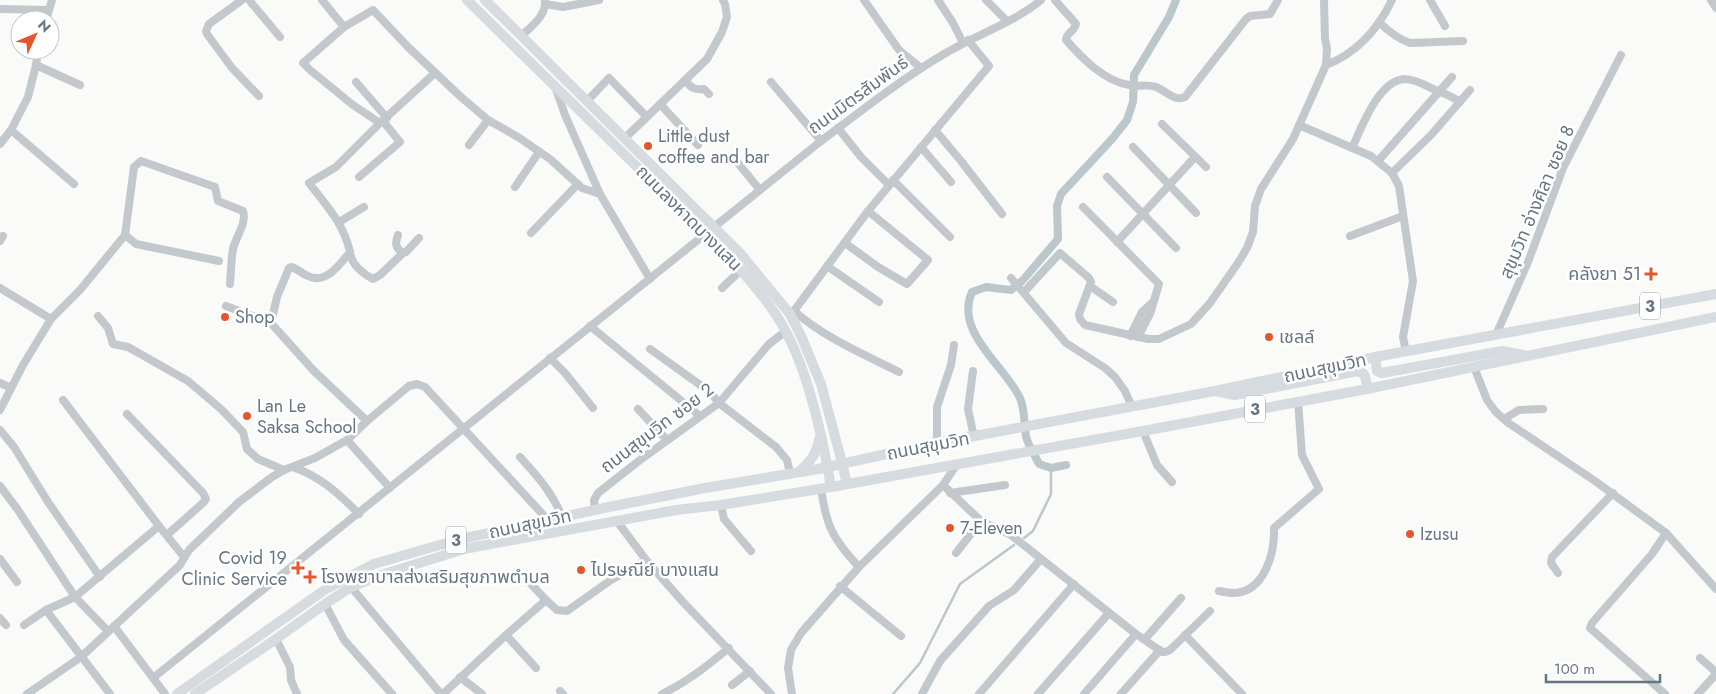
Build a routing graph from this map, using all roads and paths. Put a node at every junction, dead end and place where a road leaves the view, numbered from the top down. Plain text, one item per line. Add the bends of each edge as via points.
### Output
1 (52, 0) edge
2 (242, 0) edge
3 (249, 0) edge
4 (322, 0) edge
5 (467, 0) edge
6 (485, 0) edge
7 (599, 0) edge
8 (723, 0) edge
9 (864, 0) edge
10 (938, 0) edge
11 (986, 0) edge
12 (1041, 0) edge
13 (1054, 0) edge
14 (1278, 0) edge
15 (1324, 0) edge
16 (1392, 0) edge
17 (1430, 0) edge
18 (1711, 0) edge
19 (545, 2) edge
20 (1716, 8) edge
21 (0, 9) edge
22 (49, 10) joint
23 (1007, 21) junction
24 (1379, 22) junction
25 (1444, 26) dead end
26 (344, 27) junction
27 (521, 36) junction
28 (280, 37) dead end
29 (1463, 41) dead end
30 (966, 42) junction
31 (1621, 55) dead end
32 (37, 60) edge
33 (36, 65) junction
34 (1326, 65) junction
35 (921, 68) junction
36 (435, 73) junction
37 (1452, 77) dead end
38 (685, 80) junction
39 (356, 82) dead end
40 (771, 82) dead end
41 (80, 85) dead end
42 (556, 86) junction
43 (1470, 90) dead end
44 (1440, 92) junction
45 (709, 94) dead end
46 (259, 96) dead end
47 (587, 101) junction
48 (1460, 102) junction
49 (660, 104) junction
50 (647, 117) junction
51 (488, 120) junction
52 (383, 121) junction
53 (1162, 124) dead end
54 (1299, 125) junction
55 (838, 128) junction
56 (11, 130) junction
57 (935, 130) junction
58 (625, 138) junction
59 (821, 141) junction
60 (0, 144) edge
61 (469, 145) dead end
62 (698, 145) dead end
63 (921, 146) junction
64 (1133, 147) dead end
65 (1352, 148) junction
66 (539, 152) junction
67 (733, 156) dead end
68 (1195, 157) junction
69 (1378, 161) junction
70 (1206, 167) dead end
71 (1392, 173) junction
72 (359, 177) dead end
73 (1107, 177) dead end
74 (951, 182) dead end
75 (891, 183) junction
76 (74, 184) dead end
77 (578, 184) junction
78 (1169, 185) junction
79 (515, 187) dead end
80 (760, 190) junction
81 (600, 194) junction
82 (364, 207) dead end
83 (1083, 207) dead end
84 (868, 211) junction
85 (1196, 212) dead end
86 (1002, 214) dead end
87 (1143, 214) junction
88 (1403, 216) junction
89 (338, 222) junction
90 (710, 230) junction
91 (531, 233) dead end
92 (124, 235) junction
93 (398, 235) dead end
94 (1350, 236) dead end
95 (950, 237) dead end
96 (419, 238) dead end
97 (1117, 242) junction
98 (844, 243) junction
99 (1176, 248) dead end
100 (350, 252) junction
101 (403, 253) junction
102 (219, 261) dead end
103 (827, 266) junction
104 (741, 270) junction
105 (1011, 278) dead end
106 (650, 279) junction
107 (230, 284) dead end
108 (1090, 286) junction
109 (0, 288) edge
110 (722, 288) dead end
111 (1022, 290) junction
112 (1716, 294) edge
113 (879, 302) dead end
114 (1113, 302) dead end
115 (226, 306) dead end
116 (792, 312) junction
117 (98, 316) dead end
118 (51, 319) junction
119 (1716, 319) edge
120 (270, 323) junction
121 (590, 326) junction
122 (786, 331) junction
123 (1496, 335) junction
124 (1134, 336) junction
125 (954, 345) dead end
126 (650, 349) dead end
127 (1406, 352) junction
128 (1374, 357) junction
129 (1530, 357) junction
130 (550, 358) junction
131 (1474, 367) junction
132 (973, 371) dead end
133 (899, 372) dead end
134 (0, 382) edge
135 (11, 388) junction
136 (1367, 389) junction
137 (1215, 391) junction
138 (62, 400) dead end
139 (1298, 401) junction
140 (719, 403) junction
141 (1132, 407) junction
142 (593, 408) dead end
143 (638, 409) dead end
144 (1543, 409) dead end
145 (0, 410) edge
146 (127, 414) dead end
147 (700, 416) junction
148 (1504, 419) junction
149 (367, 421) junction
150 (464, 428) junction
151 (0, 430) edge
152 (1143, 431) junction
153 (834, 432) junction
154 (820, 435) junction
155 (974, 437) junction
156 (347, 440) junction
157 (667, 440) junction
158 (937, 443) junction
159 (520, 457) dead end
160 (866, 458) junction
161 (843, 464) junction
162 (957, 464) junction
163 (293, 467) junction
164 (827, 467) junction
165 (284, 470) junction
166 (795, 472) junction
167 (1172, 482) dead end
168 (847, 484) junction
169 (943, 485) junction
170 (1005, 485) dead end
171 (0, 486) edge
172 (826, 487) junction
173 (390, 488) junction
174 (950, 493) junction
175 (1612, 494) junction
176 (721, 505) junction
177 (595, 510) junction
178 (359, 514) junction
179 (562, 517) junction
180 (548, 520) junction
181 (980, 520) junction
182 (617, 522) junction
183 (159, 526) junction
184 (1666, 533) junction
185 (167, 535) junction
186 (751, 551) dead end
187 (956, 553) dead end
188 (184, 557) junction
189 (1042, 558) junction
190 (0, 559) edge
191 (646, 560) junction
192 (858, 567) junction
193 (1558, 572) dead end
194 (100, 577) junction
195 (17, 582) dead end
196 (530, 583) dead end
197 (1074, 584) junction
198 (840, 586) junction
199 (351, 587) junction
200 (1716, 589) edge
201 (1219, 591) dead end
202 (75, 597) junction
203 (1181, 598) dead end
204 (546, 600) junction
205 (325, 604) junction
206 (46, 610) junction
207 (1210, 610) dead end
208 (1109, 613) junction
209 (0, 618) edge
210 (6, 625) dead end
211 (24, 625) dead end
212 (111, 629) junction
213 (1136, 634) junction
214 (506, 635) junction
215 (1185, 635) junction
216 (901, 636) dead end
217 (276, 639) junction
218 (1144, 639) junction
219 (729, 648) junction
220 (1160, 650) junction
221 (81, 657) junction
222 (1700, 658) dead end
223 (536, 668) dead end
224 (750, 671) junction
225 (1716, 673) edge
226 (460, 677) junction
227 (153, 678) junction
228 (732, 685) dead end
229 (1703, 693) edge
230 (27, 694) edge
231 (110, 694) edge
232 (165, 694) edge
233 (177, 694) edge
234 (195, 694) edge
235 (297, 694) edge
236 (392, 694) edge
237 (442, 694) edge
238 (482, 694) edge
239 (662, 694) edge
240 (771, 694) edge
241 (792, 694) edge
242 (922, 694) edge
243 (979, 694) edge
244 (1038, 694) edge
245 (1084, 694) edge
246 (1121, 694) edge
247 (1242, 694) edge
248 (1665, 694) edge

1 - 22 street
2 - 46 street via 209,24 206,31 232,68
3 - 28 street
4 - 26 street
5 - 42 main road, ถนนลงหาดบางแสน
6 - 27 main road, ถนนลงหาดบางแสน
7 - 19 street via 563,7
8 - 38 street via 726,17 722,32 707,59
9 - 35 street via 899,50
10 - 30 street
11 - 23 street
12 - 23 street, ถนนมิตรสัมพันธ์
13 - 14 street via 1076,24 1066,41 1098,71 1130,86 1155,87 1174,98 1182,98 1244,20 1250,16 1270,14
15 - 34 street
16 - 24 street
17 - 25 street
18 - 20 street
19 - 27 street via 544,10 535,23
21 - 22 street
23 - 30 street, ถนนมิตรสัมพันธ์
24 - 29 street via 1410,43
24 - 34 street via 1358,47
26 - 36 street via 373,10
26 - 52 street via 303,63 347,100
27 - 47 main road, ถนนลงหาดบางแสน
30 - 35 street, ถนนมิตรสัมพันธ์
30 - 57 street via 989,66
31 - 123 street, สุขุมวิท อ่างศิลา ซอย 8 via 1563,168 1528,262
32 - 33 street
33 - 41 street
33 - 56 street via 28,97
34 - 54 street
35 - 55 street, ถนนมิตรสัมพันธ์
36 - 51 street
36 - 52 street
37 - 44 street
38 - 45 street via 690,87 704,89
38 - 49 street
39 - 52 street
40 - 59 street
42 - 81 street via 565,115
42 - 90 main road, ถนนลงหาดบางแสน
43 - 48 street
44 - 48 street
44 - 65 street via 1405,79 1393,83 1374,102
44 - 69 street
47 - 50 street via 609,78
47 - 58 main road, ถนนลงหาดบางแสน
48 - 71 street
49 - 50 street
49 - 62 street
50 - 58 street
51 - 61 street
51 - 66 street
52 - 72 street via 400,142
52 - 89 street via 336,167 309,183
53 - 68 street
54 - 65 street
54 - 124 street via 1261,189 1247,248 1210,303 1192,324 1183,328 1148,340
55 - 59 street, ถนนมิตรสัมพันธ์
55 - 75 street via 861,157
56 - 60 street
56 - 76 street
57 - 63 street
57 - 86 street
58 - 90 main road, ถนนลงหาดบางแสน
59 - 80 street, ถนนมิตรสัมพันธ์
63 - 74 street
63 - 75 street
64 - 78 street
65 - 69 street
66 - 77 street
66 - 79 street
67 - 80 street
68 - 70 street
68 - 78 street
69 - 71 street
71 - 88 street via 1399,186
73 - 87 street
75 - 84 street
75 - 95 street
77 - 81 street
77 - 91 street
78 - 85 street
78 - 87 street
80 - 90 street, ถนนมิตรสัมพันธ์
81 - 106 street
82 - 89 street
83 - 97 street
84 - 98 street
84 - 98 street via 928,260 907,284
87 - 97 street
87 - 99 street
88 - 94 street
88 - 127 street via 1413,280 1403,337
89 - 100 street via 347,237
90 - 104 main road, ถนนลงหาดบางแสน
90 - 106 street, ถนนมิตรสัมพันธ์
90 - 116 main road, ถนนลงหาดบางแสน via 746,260
92 - 102 street via 136,244
92 - 107 street via 134,167 141,160 214,187 218,201 240,208 244,215 234,248
92 - 118 street via 80,290
93 - 101 street via 396,246
96 - 101 street
97 - 124 street via 1159,284 1152,303 1142,312
98 - 103 street
100 - 101 street via 350,258 364,275 373,280
100 - 120 street via 337,268 321,279 311,278 294,267 288,268
103 - 113 street
103 - 116 street
104 - 110 street
104 - 122 main road, ถนนลงหาดบางแสน
105 - 111 street
106 - 121 street, ถนนมิตรสัมพันธ์
108 - 111 street via 1089,278 1060,253
108 - 114 street
108 - 124 street via 1079,314 1085,325
109 - 118 street
111 - 141 street via 1066,343 1116,377
112 - 123 main road, ถนนสุขุมวิท / 3
115 - 120 street
116 - 133 street via 836,341
116 - 153 main road, ถนนลงหาดบางแสน via 812,360
117 - 165 street via 108,328 113,344 128,347 188,381 222,409 243,432 247,449 258,459
118 - 135 street
119 - 129 main road, ถนนสุขุมวิท / 3
120 - 149 street via 313,370
121 - 130 street, ถนนมิตรสัมพันธ์
121 - 147 street
122 - 140 street, ถนนสุขุมวิท ซอย 2 via 769,344
122 - 154 main road, ถนนลงหาดบางแสน via 797,355
123 - 127 main road, ถนนสุขุมวิท / 3
125 - 158 street via 937,407
126 - 140 street via 710,392
127 - 128 main road, ถนนสุขุมวิท / 3
128 - 129 main road via 1377,371 1382,373 1502,351
128 - 137 main road, ถนนสุขุมวิท / 3
129 - 131 main road, ถนนสุขุมวิท / 3
130 - 142 street
130 - 150 street, ถนนมิตรสัมพันธ์
131 - 136 main road, ถนนสุขุมวิท / 3
131 - 148 street via 1487,400
132 - 155 street via 968,409
134 - 135 street
135 - 145 street
136 - 137 main road via 1365,375 1358,371 1235,395
136 - 139 main road, ถนนสุขุมวิท / 3
137 - 141 main road, ถนนสุขุมวิท / 3
138 - 183 street
139 - 152 main road, ถนนสุขุมวิท / 3
139 - 201 street via 1302,456 1319,488 1274,528 1265,572 1260,578 1246,590 1235,593
140 - 147 street, ถนนสุขุมวิท ซอย 2
140 - 166 street via 783,453
141 - 155 main road, ถนนสุขุมวิท / 3
143 - 157 street
144 - 148 street via 1519,410
146 - 185 street via 206,498
147 - 157 street, ถนนสุขุมวิท ซอย 2
148 - 175 street
149 - 150 street via 409,386 417,384 424,387
149 - 156 street
150 - 173 street, ถนนมิตรสัมพันธ์
150 - 180 street
151 - 194 street via 14,446
152 - 162 main road, ถนนสุขุมวิท / 3
152 - 167 street via 1157,465
153 - 160 main road via 842,450
153 - 161 main road, ถนนลงหาดบางแสน
154 - 164 main road, ถนนลงหาดบางแสน
154 - 166 main road via 811,461
155 - 158 main road, ถนนสุขุมวิท / 3
156 - 163 street
156 - 173 street
157 - 177 street, ถนนสุขุมวิท ซอย 2 via 598,493 594,500
158 - 160 main road, ถนนสุขุมวิท / 3
159 - 179 street via 548,488
160 - 161 main road, ถนนสุขุมวิท / 3
161 - 164 main road, ถนนสุขุมวิท / 3
161 - 168 main road, ถนนลงหาดบางแสน
162 - 168 main road, ถนนสุขุมวิท / 3
162 - 169 street
163 - 165 street
163 - 178 street via 319,478
164 - 166 main road, ถนนสุขุมวิท / 3
164 - 172 main road, ถนนลงหาดบางแสน
165 - 188 street via 239,502
166 - 177 main road, ถนนสุขุมวิท / 3
168 - 172 main road, ถนนสุขุมวิท / 3
169 - 174 street
169 - 192 street
170 - 174 street
171 - 202 street
172 - 176 main road, ถนนสุขุมวิท / 3
172 - 192 street via 827,518 833,535
173 - 178 street, ถนนมิตรสัมพันธ์
174 - 181 street
175 - 184 street
175 - 193 street via 1552,557 1551,563
176 - 182 main road, ถนนสุขุมวิท / 3
176 - 186 street via 724,519
177 - 179 main road, ถนนสุขุมวิท / 3
178 - 227 street, ถนนมิตรสัมพันธ์
179 - 180 main road, ถนนสุขุมวิท / 3
180 - 233 main road, ถนนสุขุมวิท / 3 via 461,539 374,564 326,589
181 - 187 street
181 - 189 street via 1011,535
182 - 191 street
182 - 199 main road, ถนนสุขุมวิท / 3 via 464,549 381,574
183 - 185 street
183 - 194 street
184 - 200 street
184 - 248 street via 1590,628
185 - 188 street
188 - 212 street via 180,565
189 - 197 street
189 - 242 street via 1014,590 989,606 934,671
190 - 195 street
191 - 204 street via 567,611 557,610
191 - 219 street
192 - 198 street
194 - 202 street
196 - 204 street
197 - 208 street
197 - 243 street
198 - 216 street
198 - 241 street via 791,650 788,668
199 - 205 main road, ถนนสุขุมวิท / 3
199 - 237 street
202 - 206 street
202 - 212 street
203 - 218 street
204 - 214 street
205 - 217 main road, ถนนสุขุมวิท / 3
205 - 236 street via 344,640
206 - 211 street
206 - 221 street
207 - 215 street
208 - 213 street
208 - 244 street
209 - 210 street
212 - 221 street
212 - 227 street
213 - 218 street
213 - 245 street
214 - 223 street
214 - 226 street
215 - 220 street via 1167,652
215 - 247 street
217 - 234 main road, ถนนสุขุมวิท / 3
217 - 235 street via 290,667
218 - 220 street
219 - 224 street
219 - 239 street via 680,685
220 - 246 street
221 - 230 street
221 - 231 street
222 - 225 street
224 - 228 street
224 - 240 street
225 - 229 street
226 - 237 street
226 - 238 street
227 - 232 street

